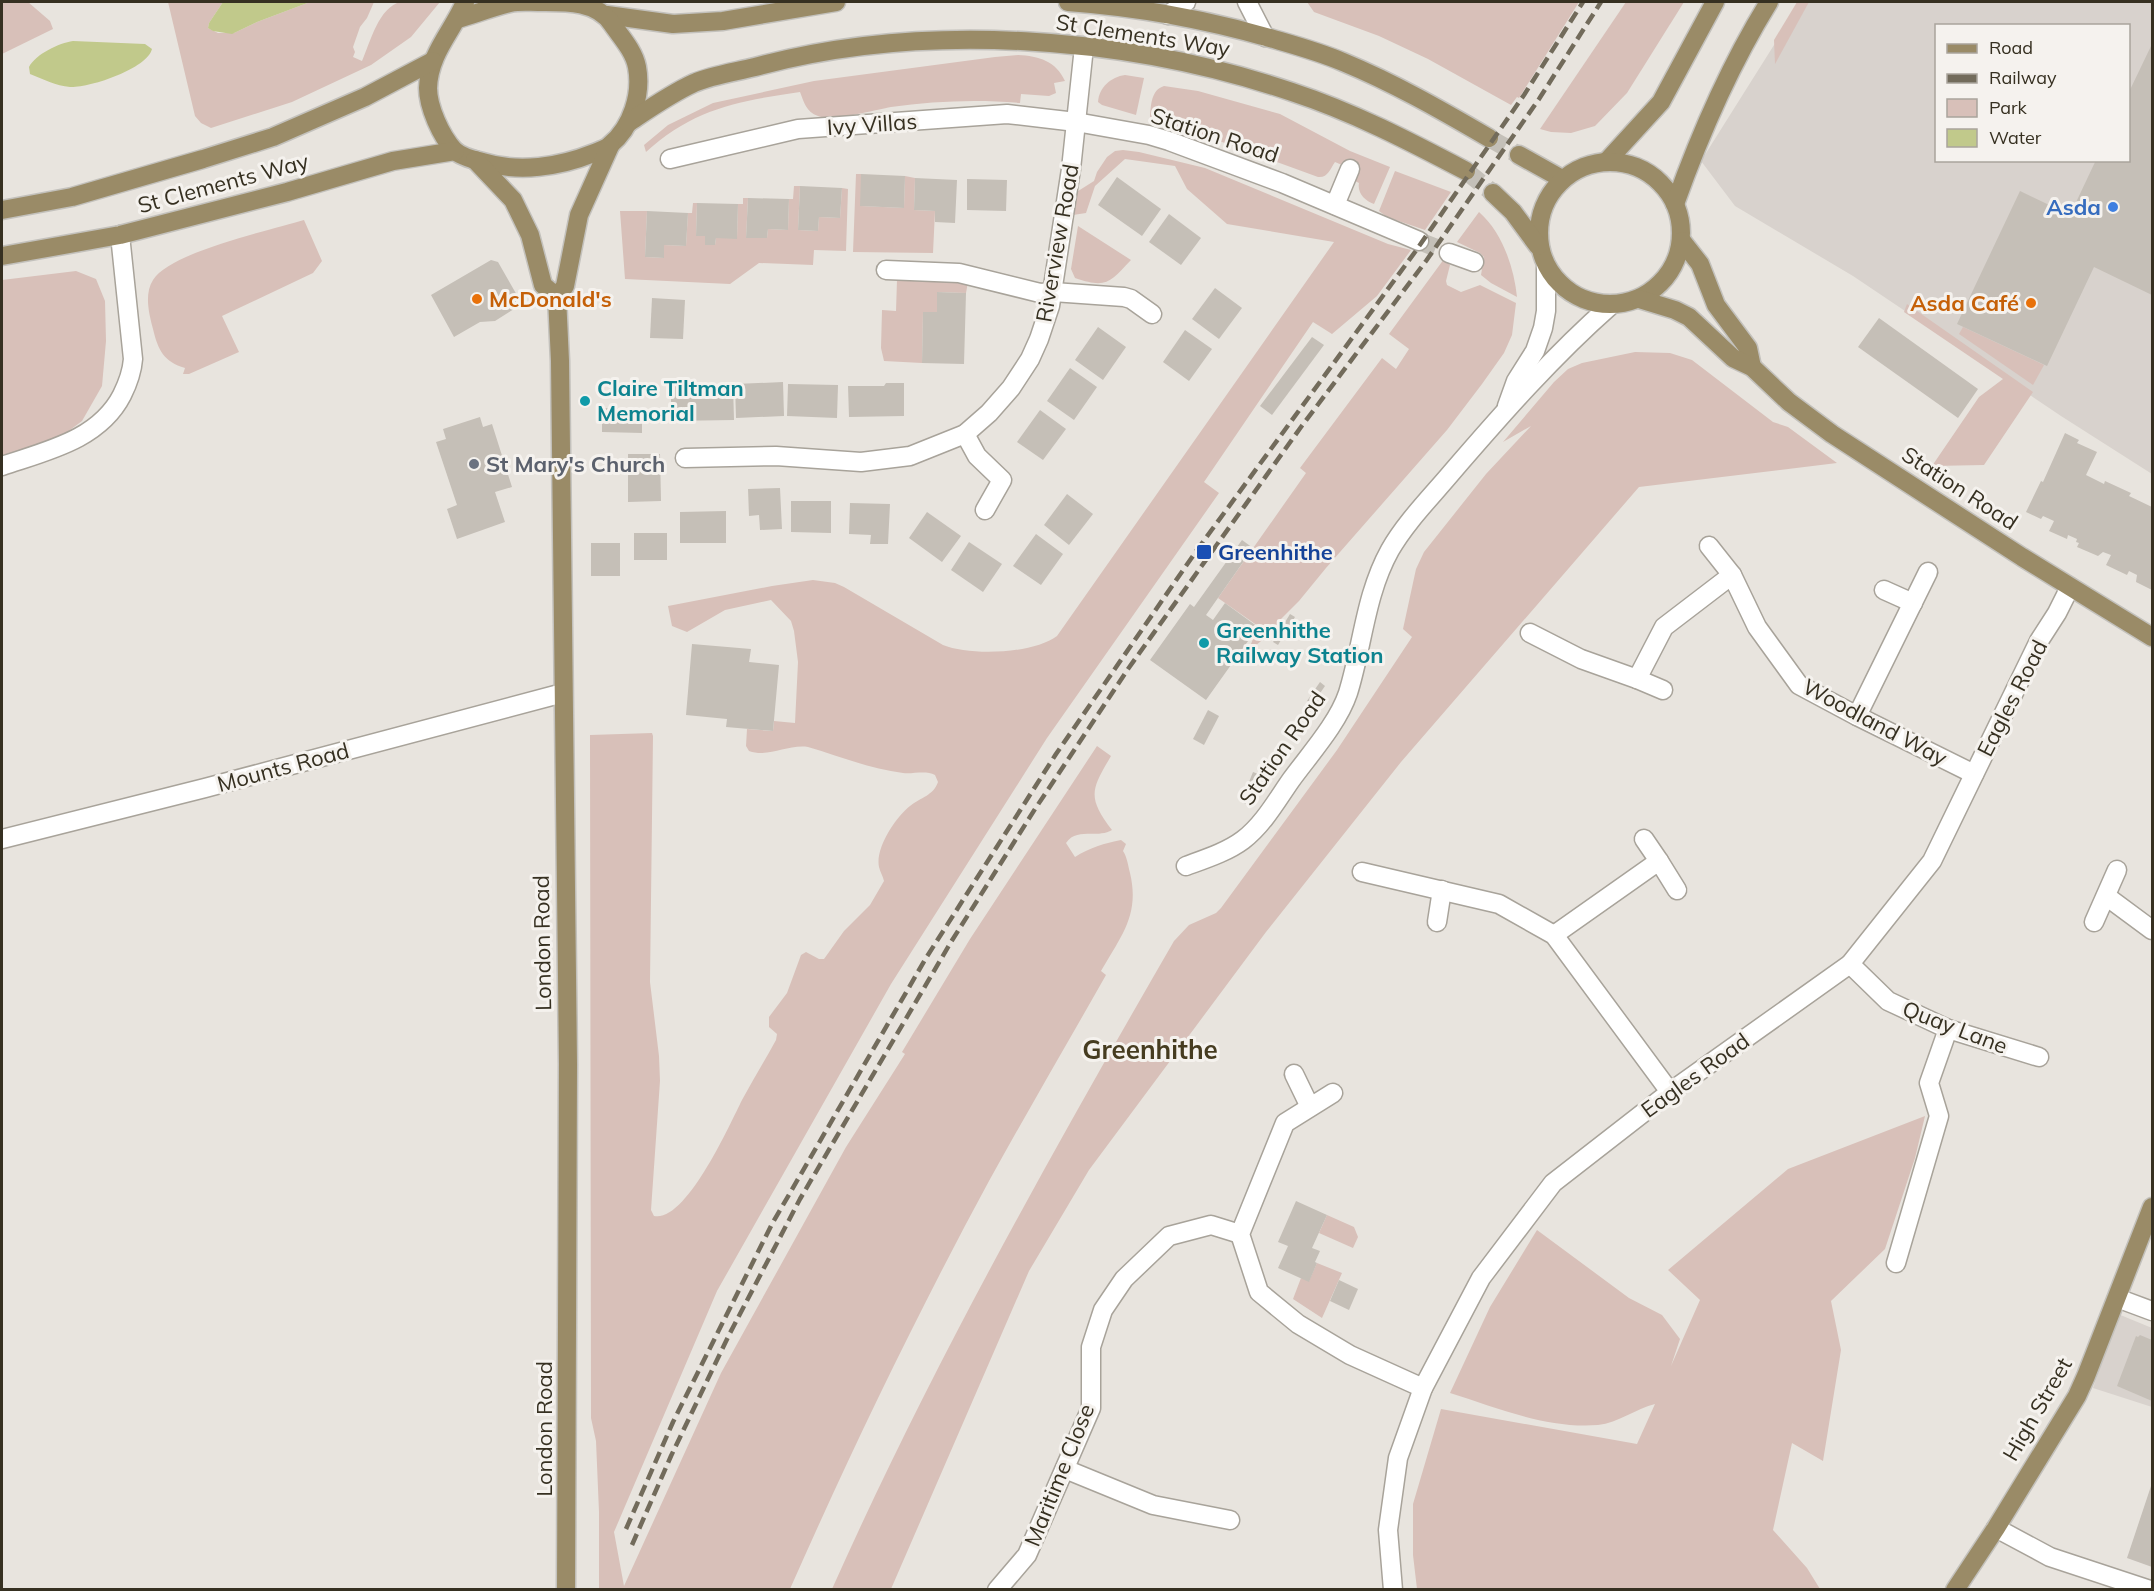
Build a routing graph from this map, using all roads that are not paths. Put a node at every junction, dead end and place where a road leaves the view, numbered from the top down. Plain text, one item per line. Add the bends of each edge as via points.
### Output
1 (465, 2) edge
2 (836, 2) edge
3 (1068, 2) edge
4 (1186, 2) edge
5 (1247, 2) edge
6 (1714, 2) edge
7 (1769, 2) edge
8 (607, 15) junction
9 (1168, 15) junction
10 (458, 19) junction
11 (1265, 37) junction
12 (1084, 46) junction
13 (433, 61) junction
14 (1076, 122) junction
15 (628, 123) junction
16 (1489, 138) tunnel mouth
17 (610, 146) junction
18 (455, 151) junction
19 (1519, 155) tunnel mouth
20 (670, 159) dead end
21 (475, 160) junction
22 (1607, 161) junction
23 (1350, 169) dead end
24 (1466, 171) tunnel mouth
25 (1562, 179) junction
26 (1493, 193) tunnel mouth
27 (1675, 204) junction
28 (1335, 205) junction
29 (2, 210) edge
30 (120, 235) junction
31 (1419, 241) tunnel mouth
32 (1682, 241) junction
33 (1538, 246) junction
34 (1449, 253) tunnel mouth
35 (2, 256) edge
36 (1474, 262) dead end
37 (1546, 267) junction
38 (886, 270) dead end
39 (1053, 292) junction
40 (556, 297) junction
41 (1639, 299) junction
42 (1611, 305) junction
43 (1152, 314) dead end
44 (1752, 367) junction
45 (1505, 410) junction
46 (965, 434) junction
47 (685, 458) dead end
48 (2, 466) edge
49 (985, 510) dead end
50 (1708, 546) dead end
51 (1928, 572) dead end
52 (1732, 575) junction
53 (2070, 588) junction
54 (1884, 590) dead end
55 (1913, 603) junction
56 (1530, 633) dead end
57 (2152, 637) edge
58 (1637, 679) junction
59 (1664, 690) dead end
60 (563, 693) junction
61 (1857, 716) junction
62 (1974, 774) junction
63 (2, 839) edge
64 (1644, 839) dead end
65 (1659, 861) junction
66 (1186, 866) dead end
67 (2117, 870) dead end
68 (1362, 872) dead end
69 (1442, 890) junction
70 (1677, 890) dead end
71 (2106, 896) junction
72 (1437, 922) dead end
73 (2094, 922) dead end
74 (2152, 930) edge
75 (1554, 935) junction
76 (1850, 964) junction
77 (1947, 1029) junction
78 (2038, 1057) dead end
79 (1294, 1074) dead end
80 (1670, 1092) junction
81 (1332, 1093) dead end
82 (1310, 1107) junction
83 (2152, 1207) edge
84 (1240, 1234) junction
85 (1896, 1263) dead end
86 (2116, 1298) junction
87 (2152, 1311) edge
88 (1423, 1388) junction
89 (1065, 1469) junction
90 (1230, 1520) dead end
91 (1996, 1528) junction
92 (566, 1590) edge
93 (997, 1590) edge
94 (1393, 1590) edge
95 (1955, 1590) edge
96 (2150, 1590) edge

1 - 10 main road
2 - 8 main road via 723,21 673,24
3 - 9 main road, St Clements Way via 1115,5
4 - 9 street
5 - 11 street
6 - 22 main road via 1661,102
7 - 27 main road via 1704,125
8 - 10 main road via 571,2 524,2
8 - 15 main road via 637,65 638,93
9 - 11 main road, St Clements Way
10 - 13 main road
11 - 16 main road, St Clements Way via 1374,75
12 - 14 street, Riverview Road
12 - 15 main road, St Clements Way via 946,40 796,56 695,83
12 - 24 main road, St Clements Way via 1196,65 1291,91 1372,122
13 - 18 main road via 428,89 433,117
13 - 29 main road, St Clements Way via 365,97 273,137 72,197
14 - 20 street, Ivy Villas via 1007,114 798,129
14 - 28 street, Station Road via 1169,141
14 - 39 street, Riverview Road
15 - 17 main road
17 - 21 main road via 577,160 527,168 501,168
17 - 40 main road, London Road via 579,215 565,286
18 - 21 main road
18 - 30 main road, St Clements Way via 393,161
19 - 25 main road
21 - 40 main road via 513,200 530,235 543,285
22 - 25 main road via 1583,166
22 - 27 main road via 1632,165 1654,177
23 - 28 street
25 - 33 main road via 1546,199
26 - 33 main road
27 - 32 main road
28 - 31 street, Station Road
30 - 35 main road, St Clements Way
30 - 48 street via 133,353 132,372 124,392 104,420 87,433
32 - 41 main road via 1665,278
32 - 44 main road, Station Road via 1700,264 1716,305 1748,348
33 - 37 main road
34 - 36 street
37 - 42 main road via 1569,293 1592,303
37 - 45 street, Station Road via 1543,328
38 - 39 street via 958,273 1034,292
39 - 43 street via 1127,297
39 - 46 street, Riverview Road via 1039,339 1024,368 996,406
40 - 60 main road, London Road
41 - 42 main road
41 - 44 main road, Station Road via 1689,317 1733,358
42 - 45 street, Station Road via 1564,347
44 - 53 main road, Station Road via 1789,402 1832,434
45 - 66 street, Station Road via 1418,512 1391,550 1367,608 1345,701 1318,743 1244,840
46 - 47 street, Riverview Road via 910,456 861,462 776,456
46 - 49 street via 976,456 1002,480
50 - 52 street, Woodland Way
51 - 55 street
52 - 58 street via 1664,627
52 - 61 street, Woodland Way via 1757,627 1799,685
53 - 57 main road, Station Road
53 - 62 street, Eagles Road via 2039,641
54 - 55 street
55 - 61 street
56 - 58 street
58 - 59 street
60 - 63 street, Mounts Road
60 - 92 main road, London Road via 568,1064
61 - 62 street, Woodland Way
62 - 76 street, Eagles Road via 1932,861
64 - 65 street
65 - 70 street
65 - 75 street
67 - 71 street
68 - 69 street
69 - 72 street
69 - 75 street via 1499,904
71 - 73 street
71 - 74 street
75 - 80 street
76 - 77 street, Quay Lane via 1888,1002
76 - 80 street, Eagles Road
77 - 78 street, Quay Lane
77 - 85 street via 1929,1083 1939,1116
79 - 82 street
80 - 88 street, Eagles Road via 1553,1183 1481,1278
81 - 82 street
82 - 84 street via 1285,1123
83 - 86 main road, High Street
84 - 88 street via 1259,1292 1298,1324 1350,1355
84 - 89 street, Maritime Close via 1211,1225 1169,1236 1124,1279 1103,1310 1091,1347 1091,1408
86 - 87 street
86 - 91 main road, High Street via 2077,1396
88 - 94 street, Eagles Road via 1398,1458 1388,1530
89 - 90 street via 1154,1505
89 - 93 street, Maritime Close via 1027,1555
91 - 95 main road, High Street
91 - 96 street via 2050,1557

